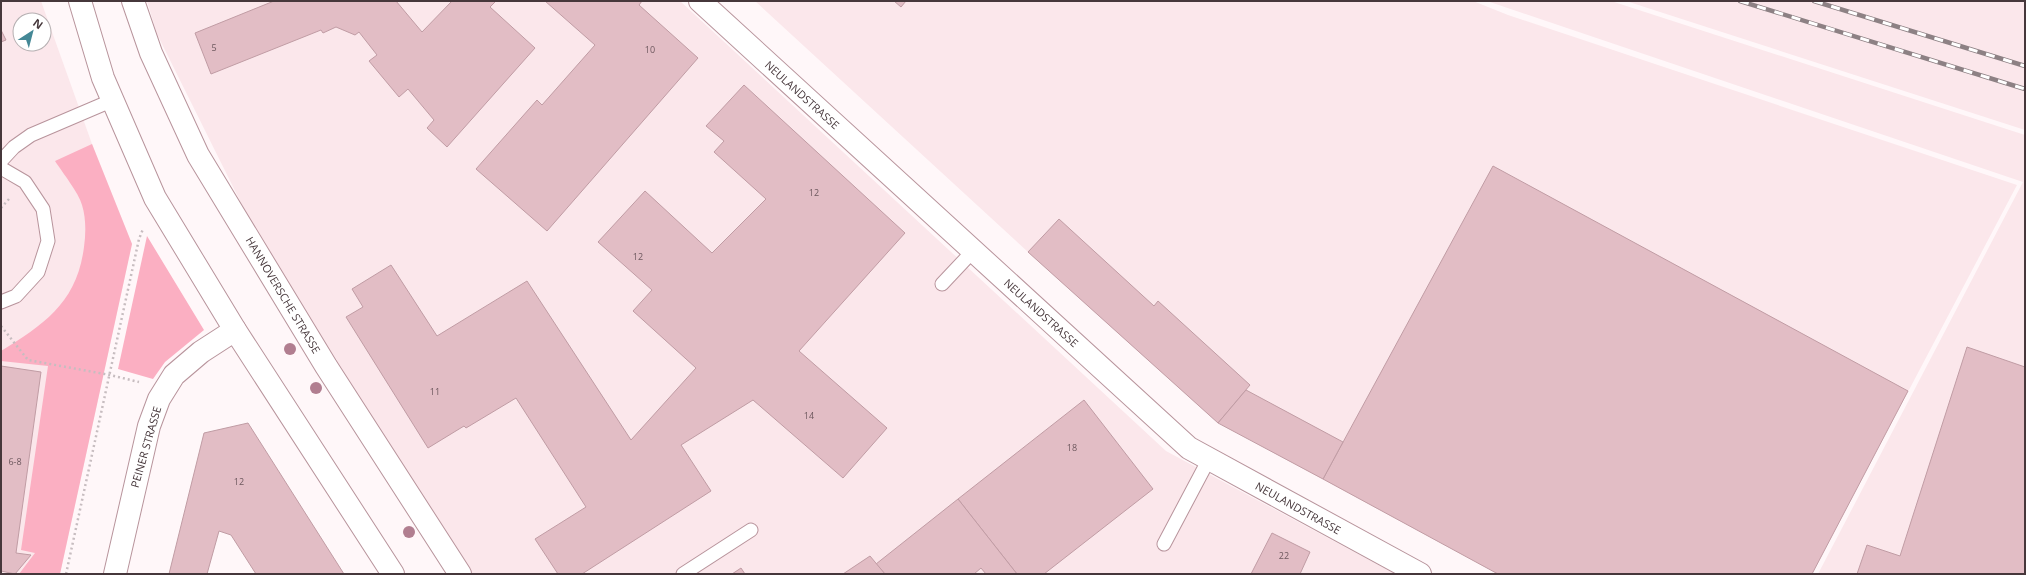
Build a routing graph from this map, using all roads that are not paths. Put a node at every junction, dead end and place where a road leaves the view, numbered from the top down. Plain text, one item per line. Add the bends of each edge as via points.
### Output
1 (80, 1) edge
2 (133, 1) edge
3 (700, 1) edge
4 (112, 100) junction
5 (1, 161) edge
6 (1, 168) edge
7 (973, 251) junction
8 (942, 284) dead end
9 (1, 302) edge
10 (235, 330) junction
11 (1209, 459) junction
12 (751, 530) dead end
13 (1164, 544) dead end
14 (115, 574) edge
15 (393, 574) edge
16 (460, 574) edge
17 (684, 574) edge
18 (1420, 574) edge

1 - 4 main road
2 - 16 main road, HANNOVERSCHE STRASSE via 151,53 198,155 326,366
3 - 7 main road, NEULANDSTRASSE
4 - 5 lane via 31,135 14,147
4 - 10 main road via 155,198
6 - 9 lane via 25,182 43,209 48,241 38,272 16,296
7 - 8 lane
7 - 11 main road, NEULANDSTRASSE via 1189,448
10 - 14 main road, PEINER STRASSE via 201,352 174,375 159,399 149,426
10 - 15 main road
11 - 13 lane
11 - 18 main road, NEULANDSTRASSE
12 - 17 lane

